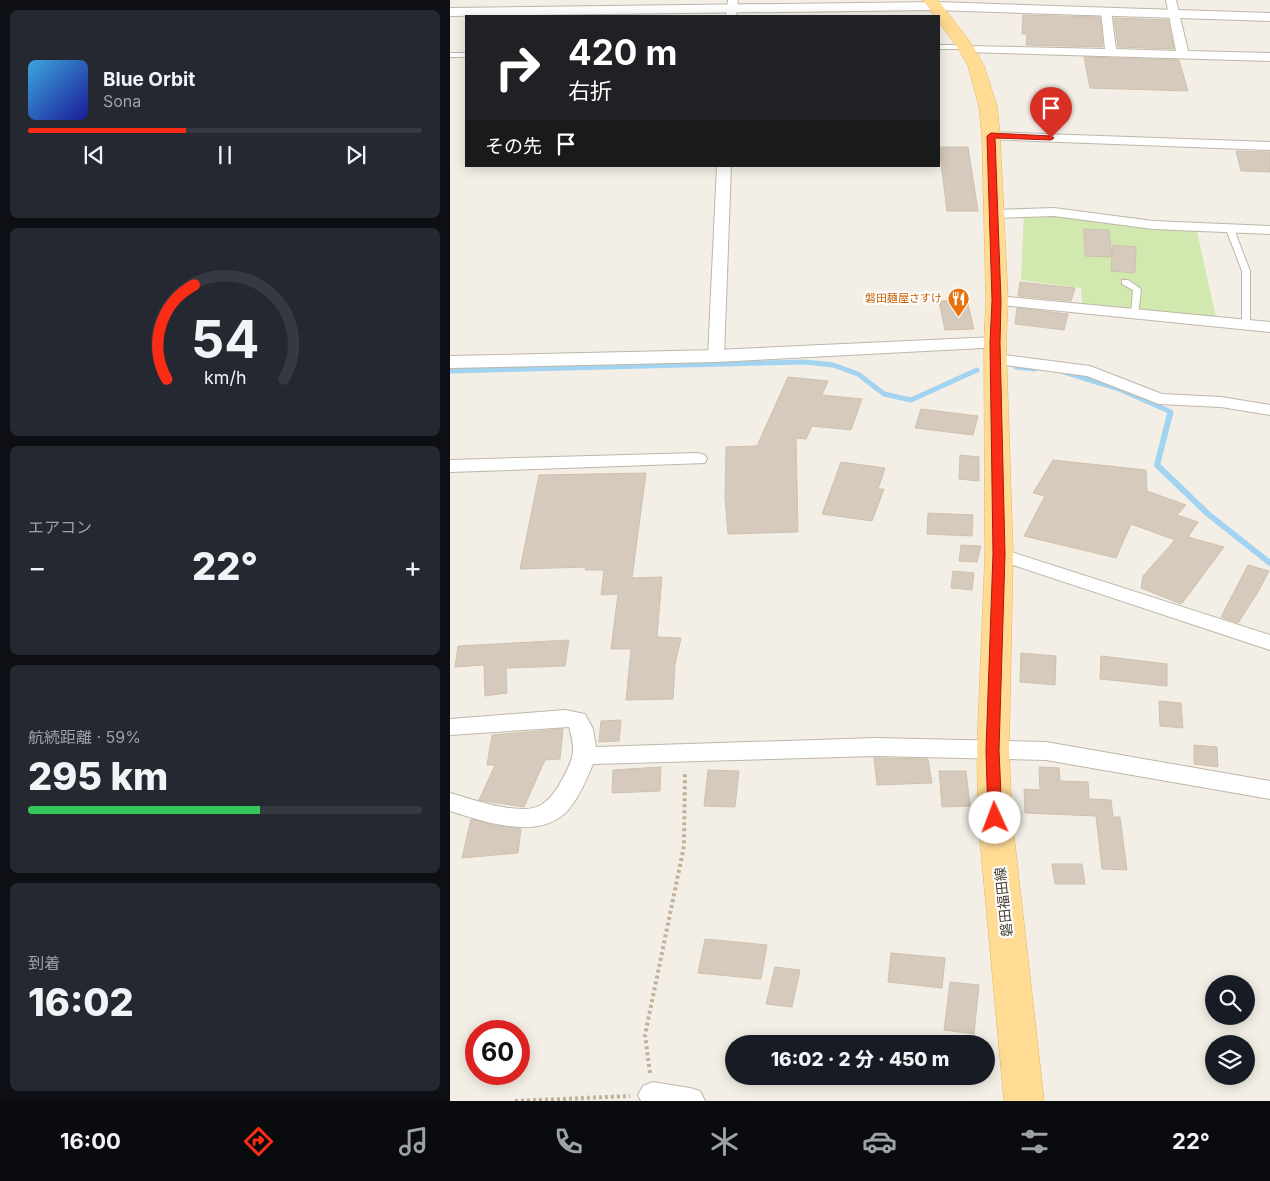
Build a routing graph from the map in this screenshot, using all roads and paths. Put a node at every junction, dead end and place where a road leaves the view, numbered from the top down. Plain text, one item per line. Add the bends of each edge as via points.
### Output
1 (933, 3) edge
2 (1172, 6) edge
3 (732, 8) edge
4 (1106, 10) junction
5 (450, 12) edge
6 (939, 15) edge
7 (940, 16) edge
8 (1270, 16) edge
9 (957, 48) edge
10 (1111, 53) junction
11 (450, 55) edge
12 (465, 55) edge
13 (1183, 55) junction
14 (1270, 57) edge
15 (991, 136) junction
16 (1270, 146) edge
17 (724, 167) edge
18 (993, 214) junction
19 (1230, 229) junction
20 (1270, 230) edge
21 (1125, 282) dead end
22 (997, 301) junction
23 (1136, 314) junction
24 (1246, 325) junction
25 (1270, 327) edge
26 (995, 351) junction
27 (716, 356) junction
28 (450, 362) edge
29 (1270, 410) edge
30 (698, 459) dead end
31 (450, 466) edge
32 (999, 554) junction
33 (1270, 643) edge
34 (450, 727) edge
35 (993, 750) junction
36 (686, 752) junction
37 (586, 756) junction
38 (1270, 790) edge
39 (450, 802) edge
40 (653, 1096) junction
41 (515, 1101) edge
42 (690, 1101) edge
43 (1024, 1101) edge

1 - 3 street
1 - 4 street
1 - 6 main road, 磐田福田線
2 - 4 street
2 - 8 street
2 - 13 street
3 - 5 street
4 - 10 street
7 - 9 main road, 磐田福田線
9 - 10 street
9 - 15 main road, 磐田福田線 via 976,66
10 - 13 street
11 - 12 lane
13 - 14 street
15 - 16 street
15 - 18 main road, 磐田福田線
17 - 27 street
18 - 19 street via 1054,212 1153,225
18 - 22 main road, 磐田福田線
19 - 20 street
19 - 24 lane via 1246,272
21 - 23 lane via 1137,289
22 - 23 street
22 - 26 main road, 磐田福田線
23 - 24 street
24 - 25 street
26 - 27 street
26 - 29 street via 1090,371 1159,399 1221,402
26 - 32 main road, 磐田福田線
27 - 28 street
30 - 31 street
32 - 33 street
32 - 35 main road, 磐田福田線
34 - 37 street via 566,718 577,720
35 - 36 street via 875,747
35 - 38 street via 1046,752
35 - 43 main road, 磐田福田線 via 995,818
36 - 37 street
36 - 40 path via 684,846 645,1035
37 - 39 street via 563,800 549,812 529,819 483,812
40 - 41 path
40 - 42 street

